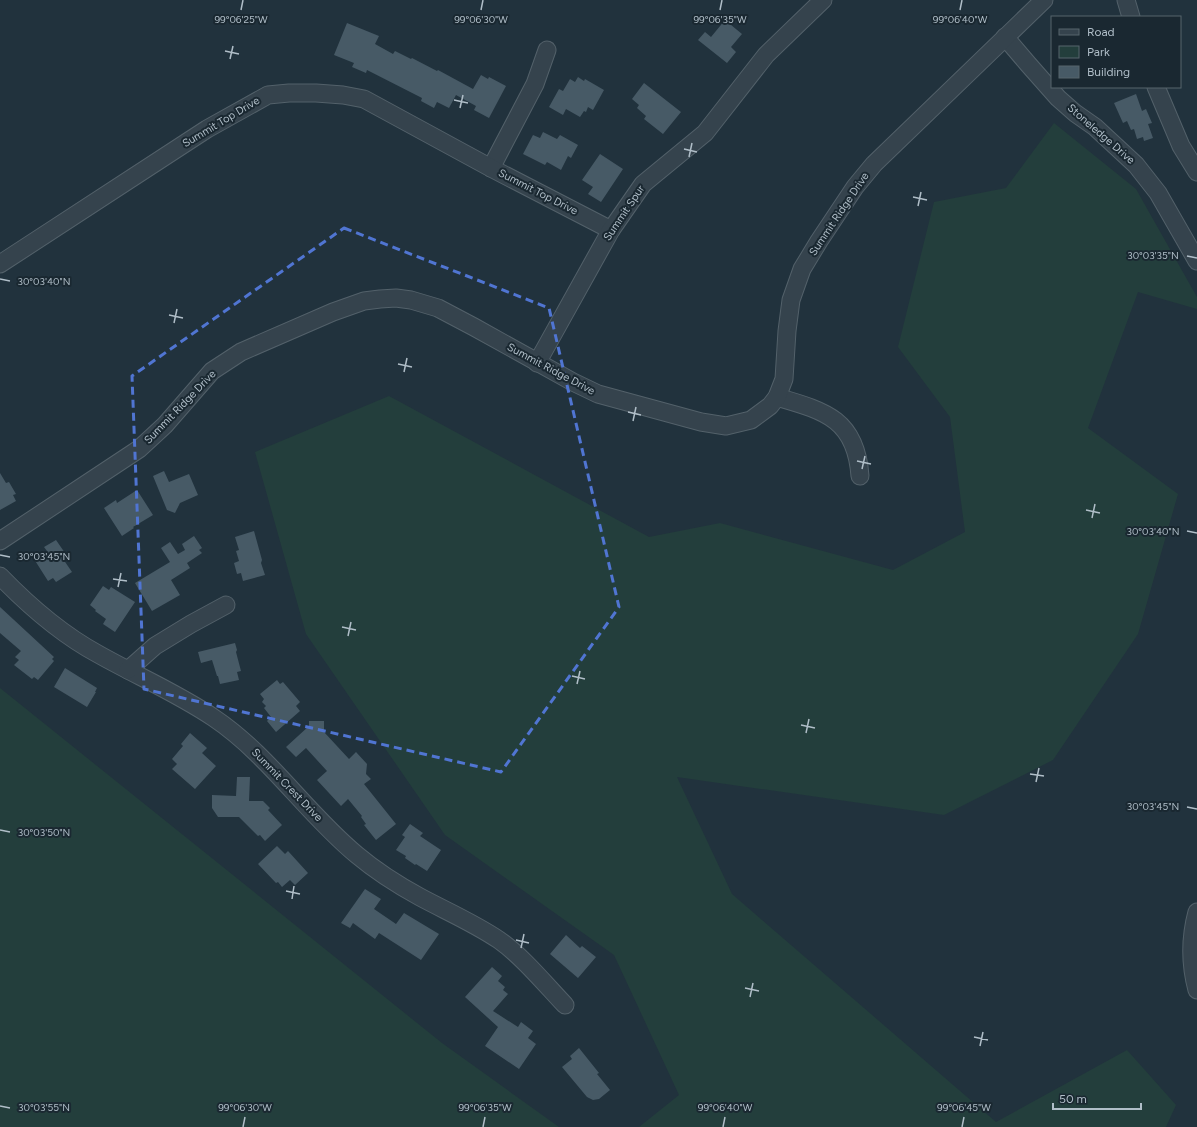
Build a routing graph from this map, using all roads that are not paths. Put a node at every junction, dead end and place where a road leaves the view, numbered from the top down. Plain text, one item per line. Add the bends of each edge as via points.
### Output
1 (823, 0) edge
2 (1044, 0) edge
3 (1126, 0) edge
4 (1131, 16) edge
5 (1006, 37) junction
6 (547, 50) dead end
7 (1156, 88) edge
8 (491, 168) junction
9 (1197, 172) edge
10 (611, 230) junction
11 (1197, 261) edge
12 (0, 264) edge
13 (537, 363) junction
14 (777, 397) junction
15 (860, 476) dead end
16 (0, 541) edge
17 (0, 576) edge
18 (226, 605) dead end
19 (128, 670) junction
20 (1197, 912) edge
21 (1197, 990) edge
22 (565, 1006) dead end

1 - 10 street, Summit Spur via 766,55 705,133 643,184
2 - 5 street, Summit Ridge Drive
3 - 4 street
5 - 11 street, Stoneledge Drive via 1058,98 1101,132 1136,165 1158,193
5 - 14 street, Summit Ridge Drive via 874,164 855,187 819,241 802,269 791,300 784,379
6 - 8 street via 534,84
7 - 9 street via 1181,146
8 - 10 street, Summit Top Drive
8 - 12 street, Summit Top Drive via 364,99 316,93 268,95 207,129
10 - 13 street, Summit Spur
13 - 14 street, Summit Ridge Drive via 598,394 701,422 726,426 751,420 770,406
13 - 16 street, Summit Ridge Drive via 450,314 424,303 396,298 364,301 332,312 241,352 212,371 165,425 139,449
14 - 15 street via 825,413 840,423 855,445
17 - 19 street, Summit Crest Drive via 39,614 67,635 96,654
18 - 19 street via 155,646
19 - 22 street, Summit Crest Drive via 192,703 217,720 246,744 358,855 398,884 499,940 518,956
20 - 21 street via 1191,959

